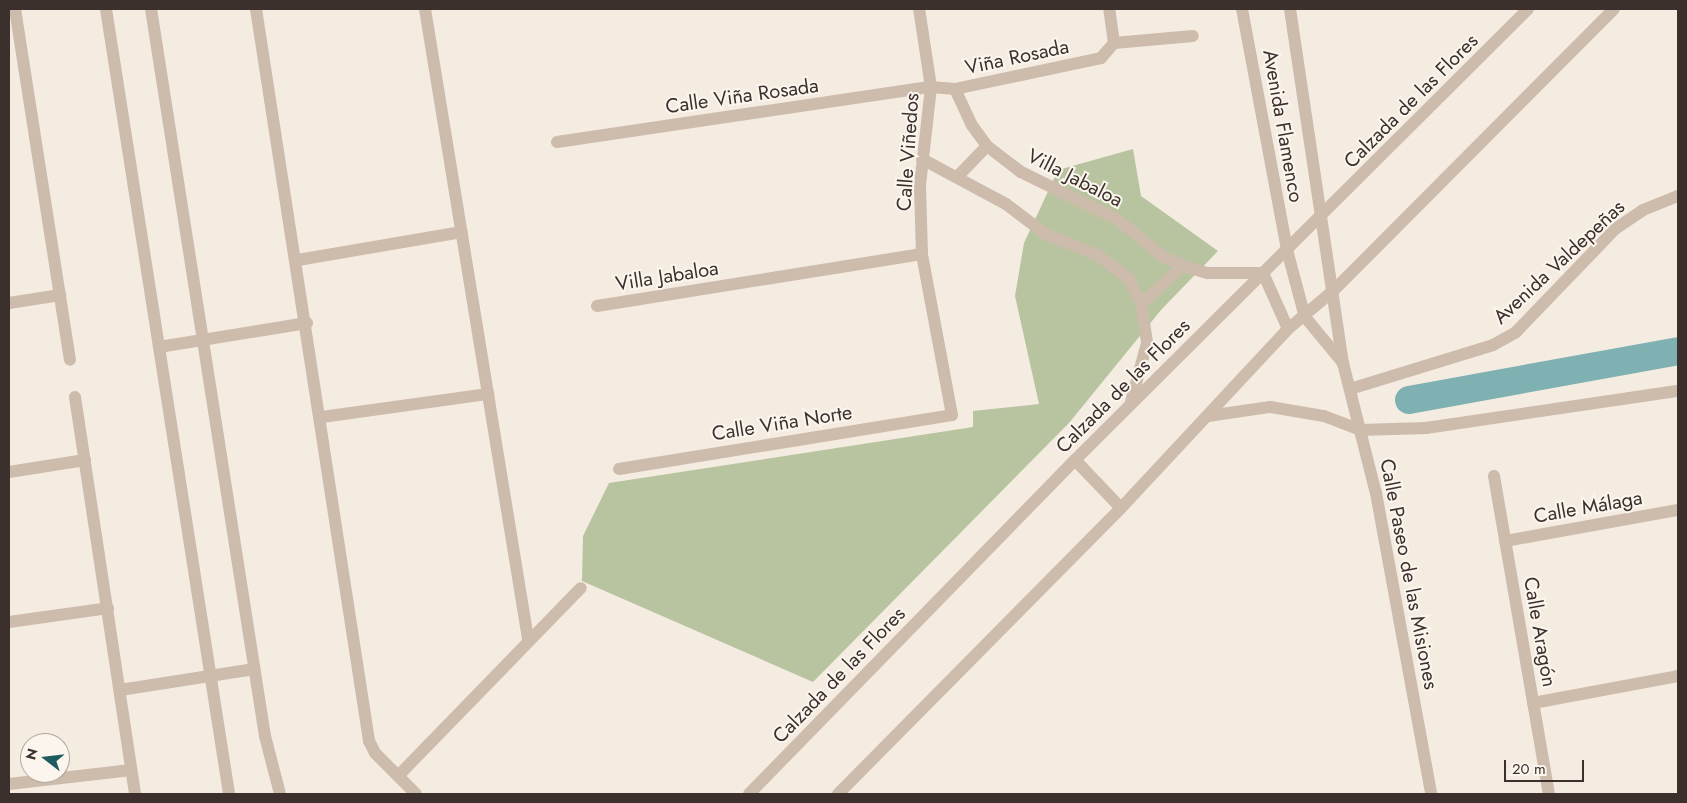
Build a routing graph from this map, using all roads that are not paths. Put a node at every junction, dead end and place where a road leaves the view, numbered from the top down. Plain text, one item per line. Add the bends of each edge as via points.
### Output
1 (15, 9) edge
2 (106, 9) edge
3 (151, 9) edge
4 (256, 9) edge
5 (425, 9) edge
6 (919, 9) edge
7 (1109, 9) edge
8 (1242, 9) edge
9 (1290, 9) edge
10 (1528, 9) edge
11 (1614, 9) edge
12 (1193, 36) dead end
13 (1111, 49) junction
14 (22, 57) junction
15 (9, 59) edge
16 (932, 88) junction
17 (955, 89) junction
18 (557, 142) dead end
19 (987, 146) junction
20 (922, 159) junction
21 (957, 177) junction
22 (1678, 196) edge
23 (1322, 215) junction
24 (462, 232) junction
25 (1287, 250) junction
26 (922, 254) junction
27 (298, 260) junction
28 (1183, 266) junction
29 (1264, 274) junction
30 (1333, 291) junction
31 (60, 295) junction
32 (9, 303) edge
33 (1141, 304) junction
34 (596, 306) dead end
35 (1305, 317) junction
36 (307, 323) junction
37 (1288, 329) junction
38 (203, 340) junction
39 (159, 347) junction
40 (70, 360) dead end
41 (1343, 363) junction
42 (1350, 390) junction
43 (1678, 391) edge
44 (488, 394) junction
45 (75, 397) dead end
46 (1131, 404) junction
47 (952, 415) joint
48 (1208, 416) junction
49 (322, 417) junction
50 (1360, 430) junction
51 (85, 460) junction
52 (1075, 460) junction
53 (618, 469) dead end
54 (9, 472) edge
55 (1494, 476) dead end
56 (1121, 508) junction
57 (1678, 510) edge
58 (1505, 541) junction
59 (581, 588) dead end
60 (108, 608) junction
61 (9, 622) edge
62 (528, 639) junction
63 (254, 669) junction
64 (210, 675) junction
65 (1678, 676) edge
66 (120, 690) junction
67 (1533, 703) junction
68 (131, 770) junction
69 (398, 776) junction
70 (9, 784) edge
71 (135, 794) edge
72 (229, 794) edge
73 (280, 794) edge
74 (416, 794) edge
75 (749, 794) edge
76 (838, 794) edge
77 (1431, 794) edge
78 (1549, 794) edge

1 - 14 street
2 - 39 street
3 - 38 street
4 - 27 street
5 - 24 street
6 - 16 street, Calle Viñedos
7 - 13 street
8 - 25 street, Avenida Flamenco
9 - 23 street, Avenida Flamenco
10 - 23 street, Calzada de las Flores
11 - 30 street
12 - 13 street, Viña Rosada
13 - 17 street, Viña Rosada
14 - 15 street
14 - 31 street
16 - 17 street, Viña Rosada
16 - 18 street, Calle Viña Rosada
16 - 20 street, Calle Viñedos
17 - 19 street, Villa Jabaloa via 970,124
19 - 21 street
19 - 28 street, Villa Jabaloa via 1021,172 1118,219 1162,256
20 - 21 street
20 - 26 street, Calle Viñedos
21 - 33 street via 1006,204 1044,233 1117,267
22 - 42 street, Avenida Valdepeñas via 1643,210 1615,229 1516,332 1493,345
23 - 25 street, Calzada de las Flores
23 - 30 street, Avenida Flamenco
24 - 27 street
24 - 44 street
25 - 29 street, Calzada de las Flores
25 - 35 street, Avenida Flamenco
26 - 34 street, Villa Jabaloa
26 - 47 street, Calle Viñedos
27 - 36 street
28 - 29 street, Villa Jabaloa via 1208,273
28 - 33 street
29 - 37 street
29 - 46 street, Calzada de las Flores
30 - 35 street
30 - 41 street, Calle Paseo de las Misiones
31 - 32 street
31 - 40 street
33 - 46 street via 1146,361
35 - 37 street
35 - 41 street, Calle Paseo de las Misiones
36 - 38 street
36 - 49 street
37 - 48 street
38 - 39 street
38 - 63 street
39 - 64 street
41 - 42 street, Calle Paseo de las Misiones
42 - 50 street, Calle Paseo de las Misiones
43 - 50 street via 1426,428
44 - 49 street
44 - 62 street
45 - 51 street
46 - 52 street, Calzada de las Flores
47 - 53 street, Calle Viña Norte
48 - 50 street via 1270,407 1324,416
48 - 56 street
49 - 69 street via 369,741
50 - 77 street, Calle Paseo de las Misiones via 1376,492
51 - 54 street
51 - 60 street
52 - 56 street
52 - 75 street, Calzada de las Flores
55 - 58 street, Calle Aragón
56 - 76 street
57 - 58 street, Calle Málaga
58 - 67 street, Calle Aragón
59 - 62 street
60 - 61 street
60 - 66 street
62 - 69 street
63 - 64 street
63 - 73 street via 272,779
64 - 66 street
64 - 72 street
65 - 67 street
66 - 68 street
67 - 78 street, Calle Aragón
68 - 70 street
68 - 71 street
69 - 74 street

